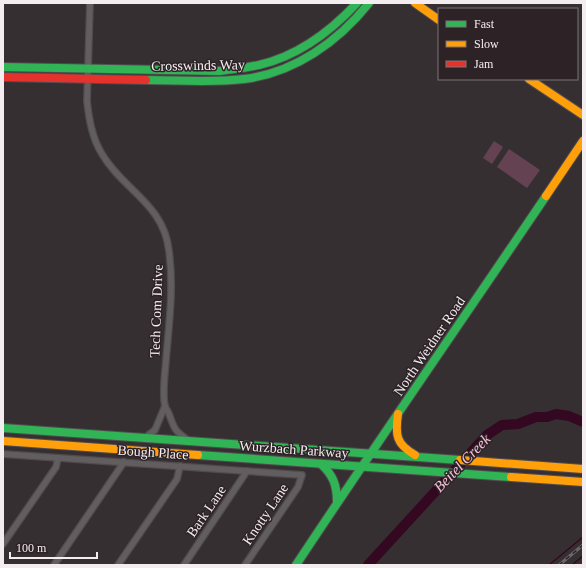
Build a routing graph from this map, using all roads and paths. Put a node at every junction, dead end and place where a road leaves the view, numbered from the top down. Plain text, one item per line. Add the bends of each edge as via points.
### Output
1 (90, 3) edge
2 (357, 3) edge
3 (369, 3) edge
4 (415, 3) edge
5 (438, 19) edge
6 (280, 60) junction
7 (3, 67) edge
8 (89, 68) junction
9 (283, 69) junction
10 (3, 77) edge
11 (89, 78) junction
12 (530, 80) edge
13 (583, 115) edge
14 (583, 141) edge
15 (165, 406) junction
16 (398, 414) junction
17 (3, 428) edge
18 (145, 438) junction
19 (3, 441) edge
20 (190, 441) junction
21 (3, 454) edge
22 (370, 454) junction
23 (418, 457) junction
24 (58, 458) junction
25 (124, 462) junction
26 (321, 464) junction
27 (180, 466) junction
28 (361, 467) junction
29 (583, 469) edge
30 (247, 471) junction
31 (302, 475) joint
32 (583, 482) edge
33 (337, 502) junction
34 (3, 544) edge
35 (54, 565) edge
36 (118, 565) edge
37 (184, 565) edge
38 (245, 565) edge
39 (296, 565) edge

1 - 8 street, Tech Com Drive
2 - 6 main road, Crosswinds Way via 336,26 310,45
3 - 9 main road, Crosswinds Way via 356,20 327,46
4 - 5 main road
6 - 8 main road, Crosswinds Way via 219,71
6 - 9 main road
7 - 8 main road, Crosswinds Way
8 - 11 street, Tech Com Drive
9 - 11 main road, Crosswinds Way via 248,78 219,81
10 - 11 main road, Crosswinds Way
11 - 15 street, Tech Com Drive via 89,116 99,148 114,170 148,203 166,235 169,246 172,270 164,386
12 - 13 main road
14 - 16 main road, North Weidner Road
15 - 18 street, Tech Com Drive via 155,430
15 - 20 street, Tech Com Drive via 173,428
16 - 22 main road, North Weidner Road
16 - 23 main road via 398,440 404,450
17 - 18 main road, Wurzbach Parkway
18 - 20 main road, Wurzbach Parkway
19 - 26 main road, Wurzbach Parkway
20 - 22 main road, Wurzbach Parkway
21 - 24 street, Bough Place
22 - 23 main road, Wurzbach Parkway
22 - 28 main road, North Weidner Road
23 - 29 main road, Wurzbach Parkway
24 - 25 street, Bough Place
24 - 34 street via 56,467
25 - 27 street, Bough Place
25 - 35 street
26 - 28 main road, Wurzbach Parkway
26 - 33 main road via 335,481
27 - 30 street, Bough Place
27 - 36 street via 177,479
28 - 32 main road, Wurzbach Parkway
28 - 33 main road, North Weidner Road
30 - 31 street, Bough Place
30 - 37 street, Bark Lane
31 - 38 street, Knotty Lane via 298,488
33 - 39 main road, North Weidner Road

